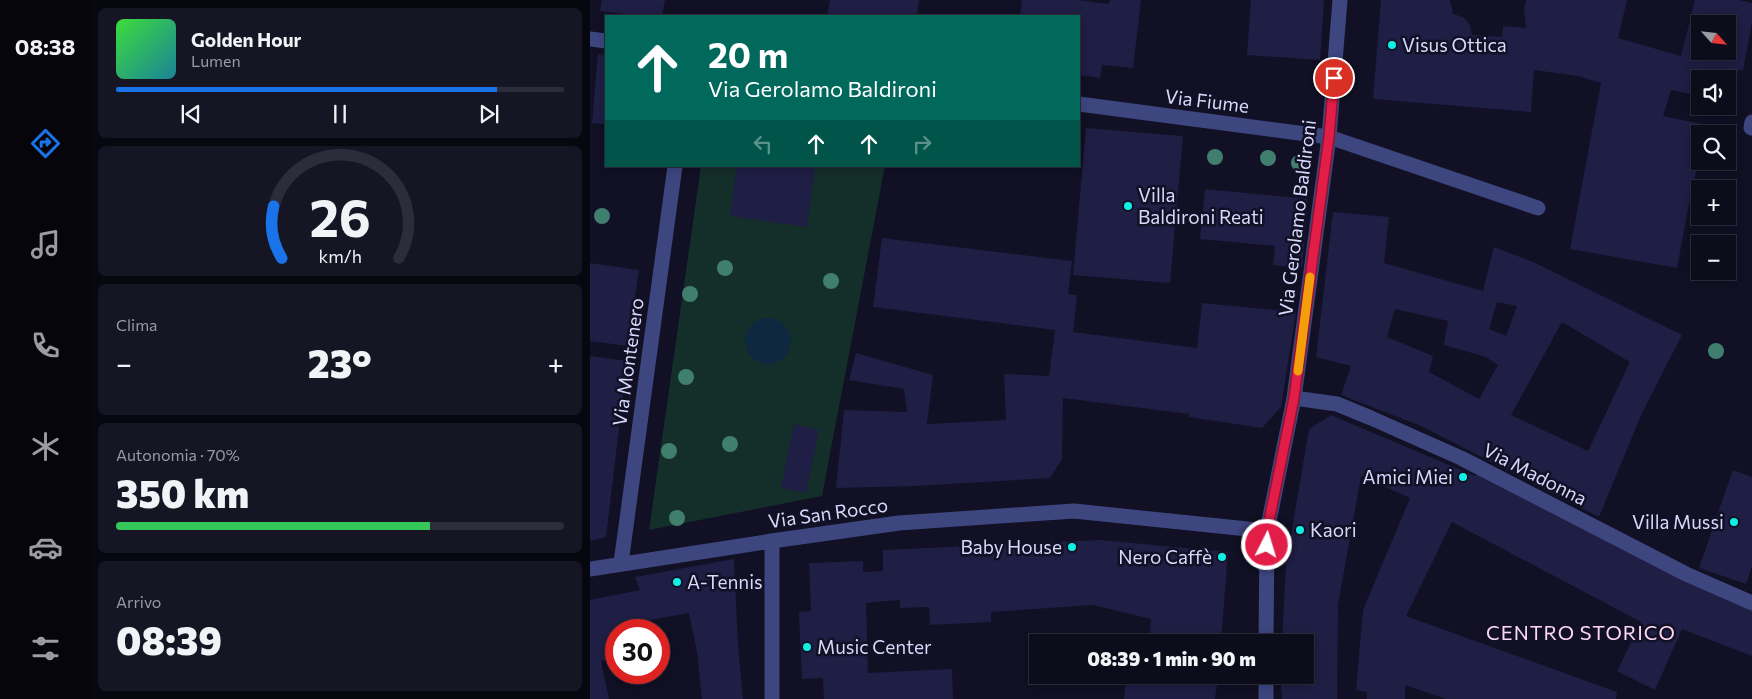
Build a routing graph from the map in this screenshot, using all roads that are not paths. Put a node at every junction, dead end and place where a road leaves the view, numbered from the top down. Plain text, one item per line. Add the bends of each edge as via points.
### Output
1 (1340, 0) edge
2 (590, 39) edge
3 (605, 41) edge
4 (1080, 104) edge
5 (1329, 137) junction
6 (675, 167) edge
7 (1538, 208) dead end
8 (1294, 398) junction
9 (1267, 531) junction
10 (772, 541) junction
11 (621, 563) junction
12 (590, 569) edge
13 (1752, 603) edge
14 (1266, 634) edge
15 (1266, 684) edge
16 (772, 699) edge
17 (1266, 699) edge

1 - 5 street, Via Gerolamo Baldironi
2 - 3 street
4 - 5 street, Via Fiume
5 - 7 street, Via Fiume
5 - 8 street, Via Gerolamo Baldironi
6 - 11 street, Via Montenero
8 - 9 street, Via Gerolamo Baldironi
8 - 13 street, Via Madonna via 1337,404 1461,458 1686,574
9 - 10 street, Via San Rocco via 1074,511 899,523
9 - 14 street, Via Gerolamo Baldironi
10 - 11 street, Via San Rocco
10 - 16 street
11 - 12 street, Via San Rocco
15 - 17 street

